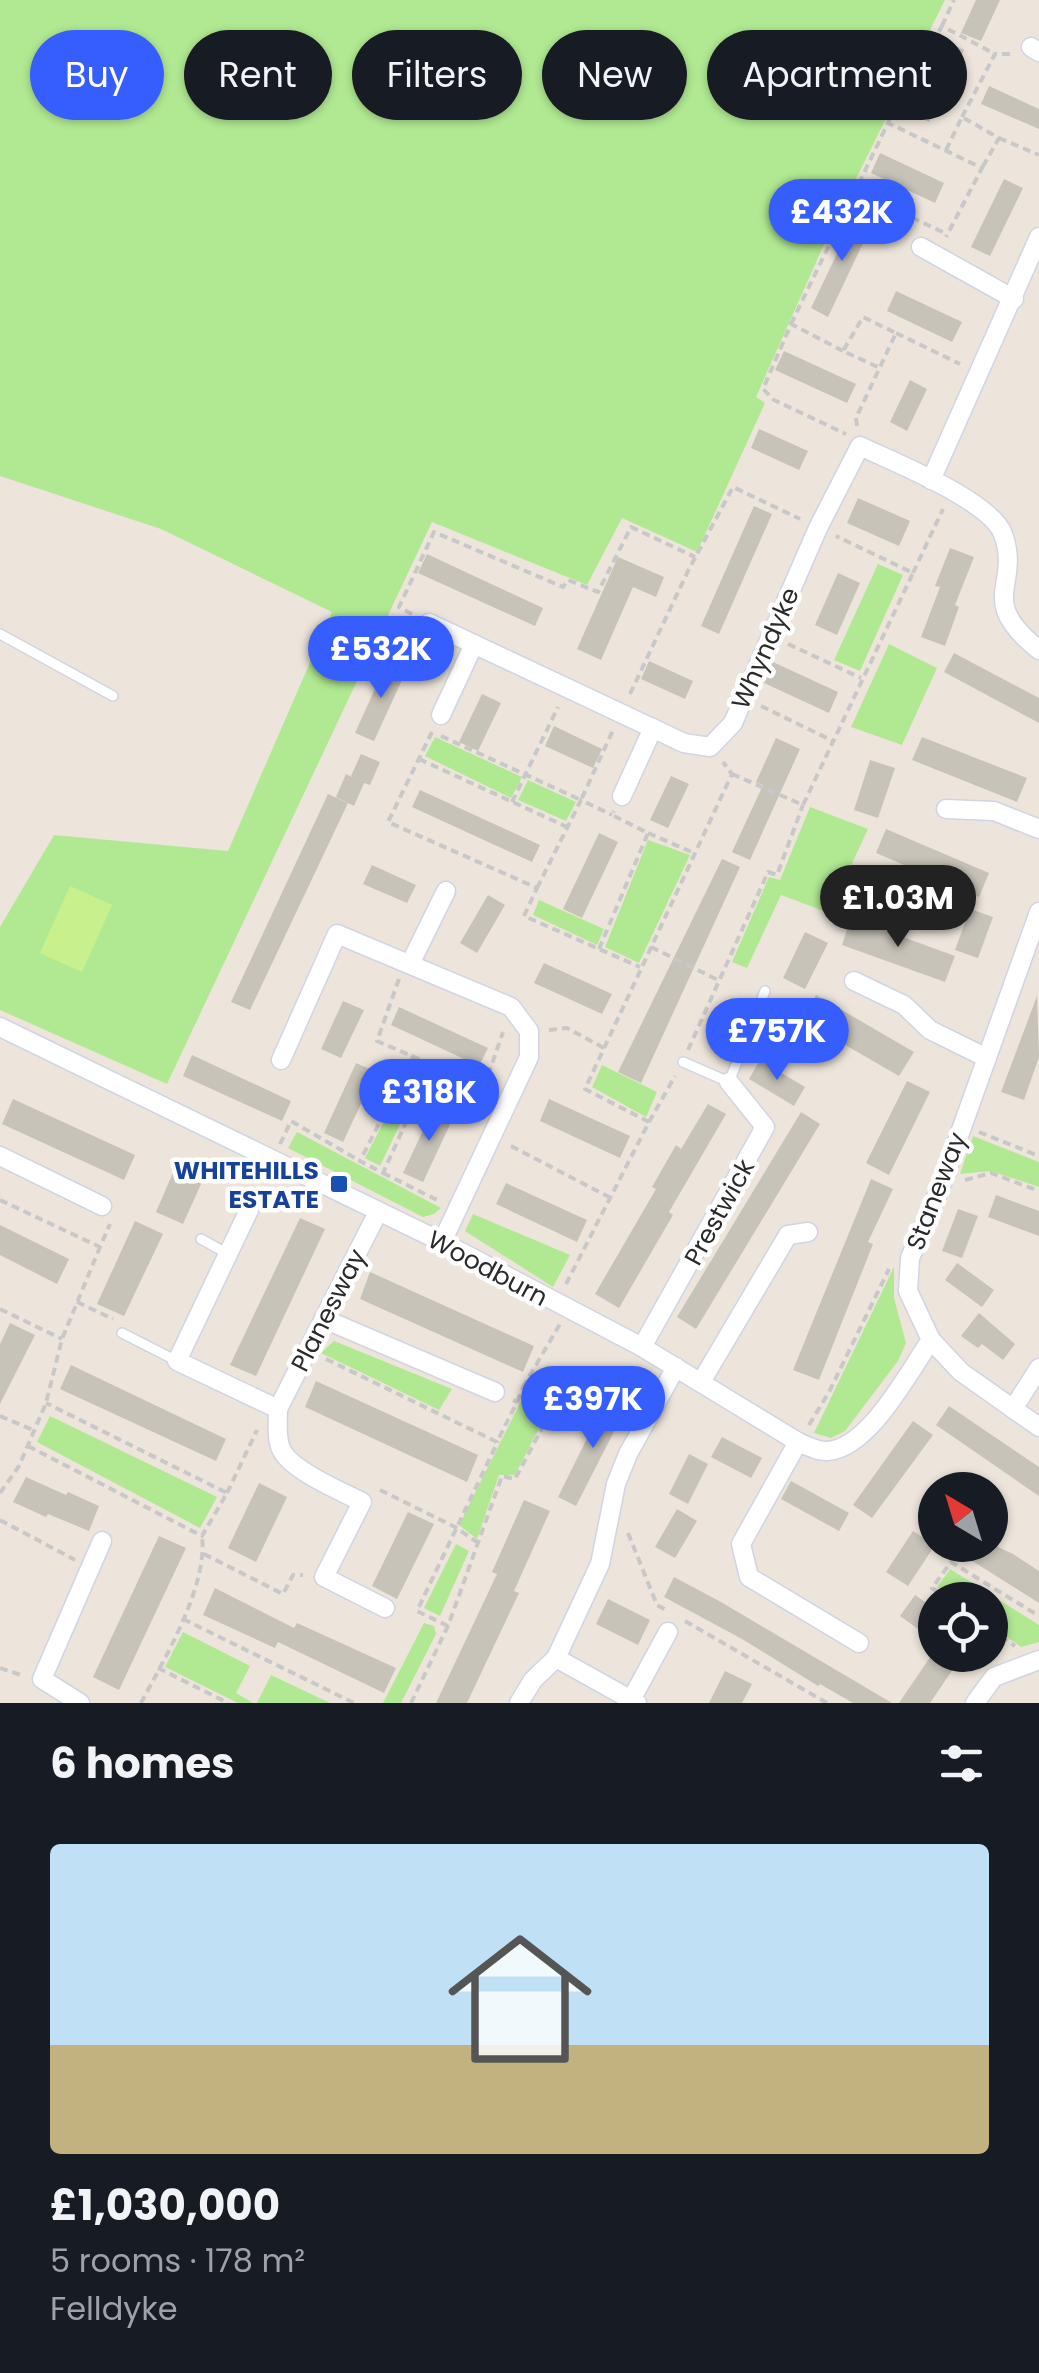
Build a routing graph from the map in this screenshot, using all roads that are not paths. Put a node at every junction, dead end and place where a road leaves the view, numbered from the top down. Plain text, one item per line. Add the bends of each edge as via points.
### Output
1 (1039, 237) edge
2 (929, 251) road end
3 (1014, 300) junction
4 (931, 480) junction
5 (430, 623) road end
6 (0, 634) edge
7 (474, 644) junction
8 (1039, 650) edge
9 (113, 696) dead end
10 (441, 714) dead end
11 (653, 728) junction
12 (622, 796) road end
13 (946, 809) dead end
14 (1039, 830) edge
15 (446, 890) dead end
16 (1039, 912) edge
17 (408, 961) junction
18 (854, 981) dead end
19 (765, 991) dead end
20 (0, 1027) edge
21 (987, 1058) junction
22 (281, 1060) dead end
23 (684, 1062) road end
24 (729, 1082) junction
25 (0, 1156) edge
26 (102, 1206) road end
27 (249, 1210) dead end
28 (378, 1212) junction
29 (808, 1232) dead end
30 (200, 1240) dead end
31 (442, 1242) junction
32 (228, 1254) junction
33 (324, 1319) junction
34 (122, 1333) road end
35 (931, 1340) junction
36 (642, 1347) junction
37 (177, 1360) junction
38 (676, 1368) junction
39 (1039, 1368) edge
40 (700, 1382) junction
41 (495, 1392) road end
42 (278, 1409) junction
43 (1013, 1409) junction
44 (1039, 1427) edge
45 (798, 1442) junction
46 (102, 1541) dead end
47 (385, 1608) dead end
48 (668, 1632) dead end
49 (858, 1644) dead end
50 (556, 1658) junction
51 (1039, 1660) edge
52 (634, 1702) edge
53 (80, 1703) edge
54 (519, 1703) edge
55 (975, 1703) edge

1 - 3 street
2 - 3 street
3 - 4 street
4 - 8 street via 1002,530 1008,559 1001,600 1015,628
4 - 11 street, Whyndyke via 859,443 732,723 710,747
5 - 7 street
6 - 9 lane
7 - 10 street
7 - 11 street
11 - 12 street
13 - 14 street via 994,811
15 - 17 street
16 - 21 street, Staneway
17 - 22 street via 337,934
17 - 31 street via 511,1007 529,1031 529,1056
18 - 21 street via 904,1004 930,1030
19 - 24 lane
20 - 28 street, Woodburn
21 - 35 street, Staneway via 910,1258 908,1291
23 - 24 lane
24 - 36 street, Prestwick via 765,1128
25 - 26 street
27 - 32 street
28 - 31 street, Woodburn
28 - 33 street, Planesway
29 - 40 street via 788,1235
30 - 32 lane
31 - 36 street, Woodburn
32 - 37 street
33 - 41 street
33 - 42 street, Planesway
34 - 37 lane
35 - 43 street, Staneway
35 - 45 street, Woodburn via 870,1428 844,1448 823,1452
36 - 38 street, Woodburn
37 - 42 street
38 - 40 street, Woodburn
38 - 50 street via 628,1454 600,1564
39 - 43 street
40 - 45 street, Woodburn
42 - 47 street via 282,1454 362,1502 324,1576
43 - 44 street, Staneway
45 - 49 street via 741,1544 749,1577
46 - 53 street via 42,1679
48 - 52 street
50 - 52 street
50 - 54 street
51 - 55 street via 994,1677

